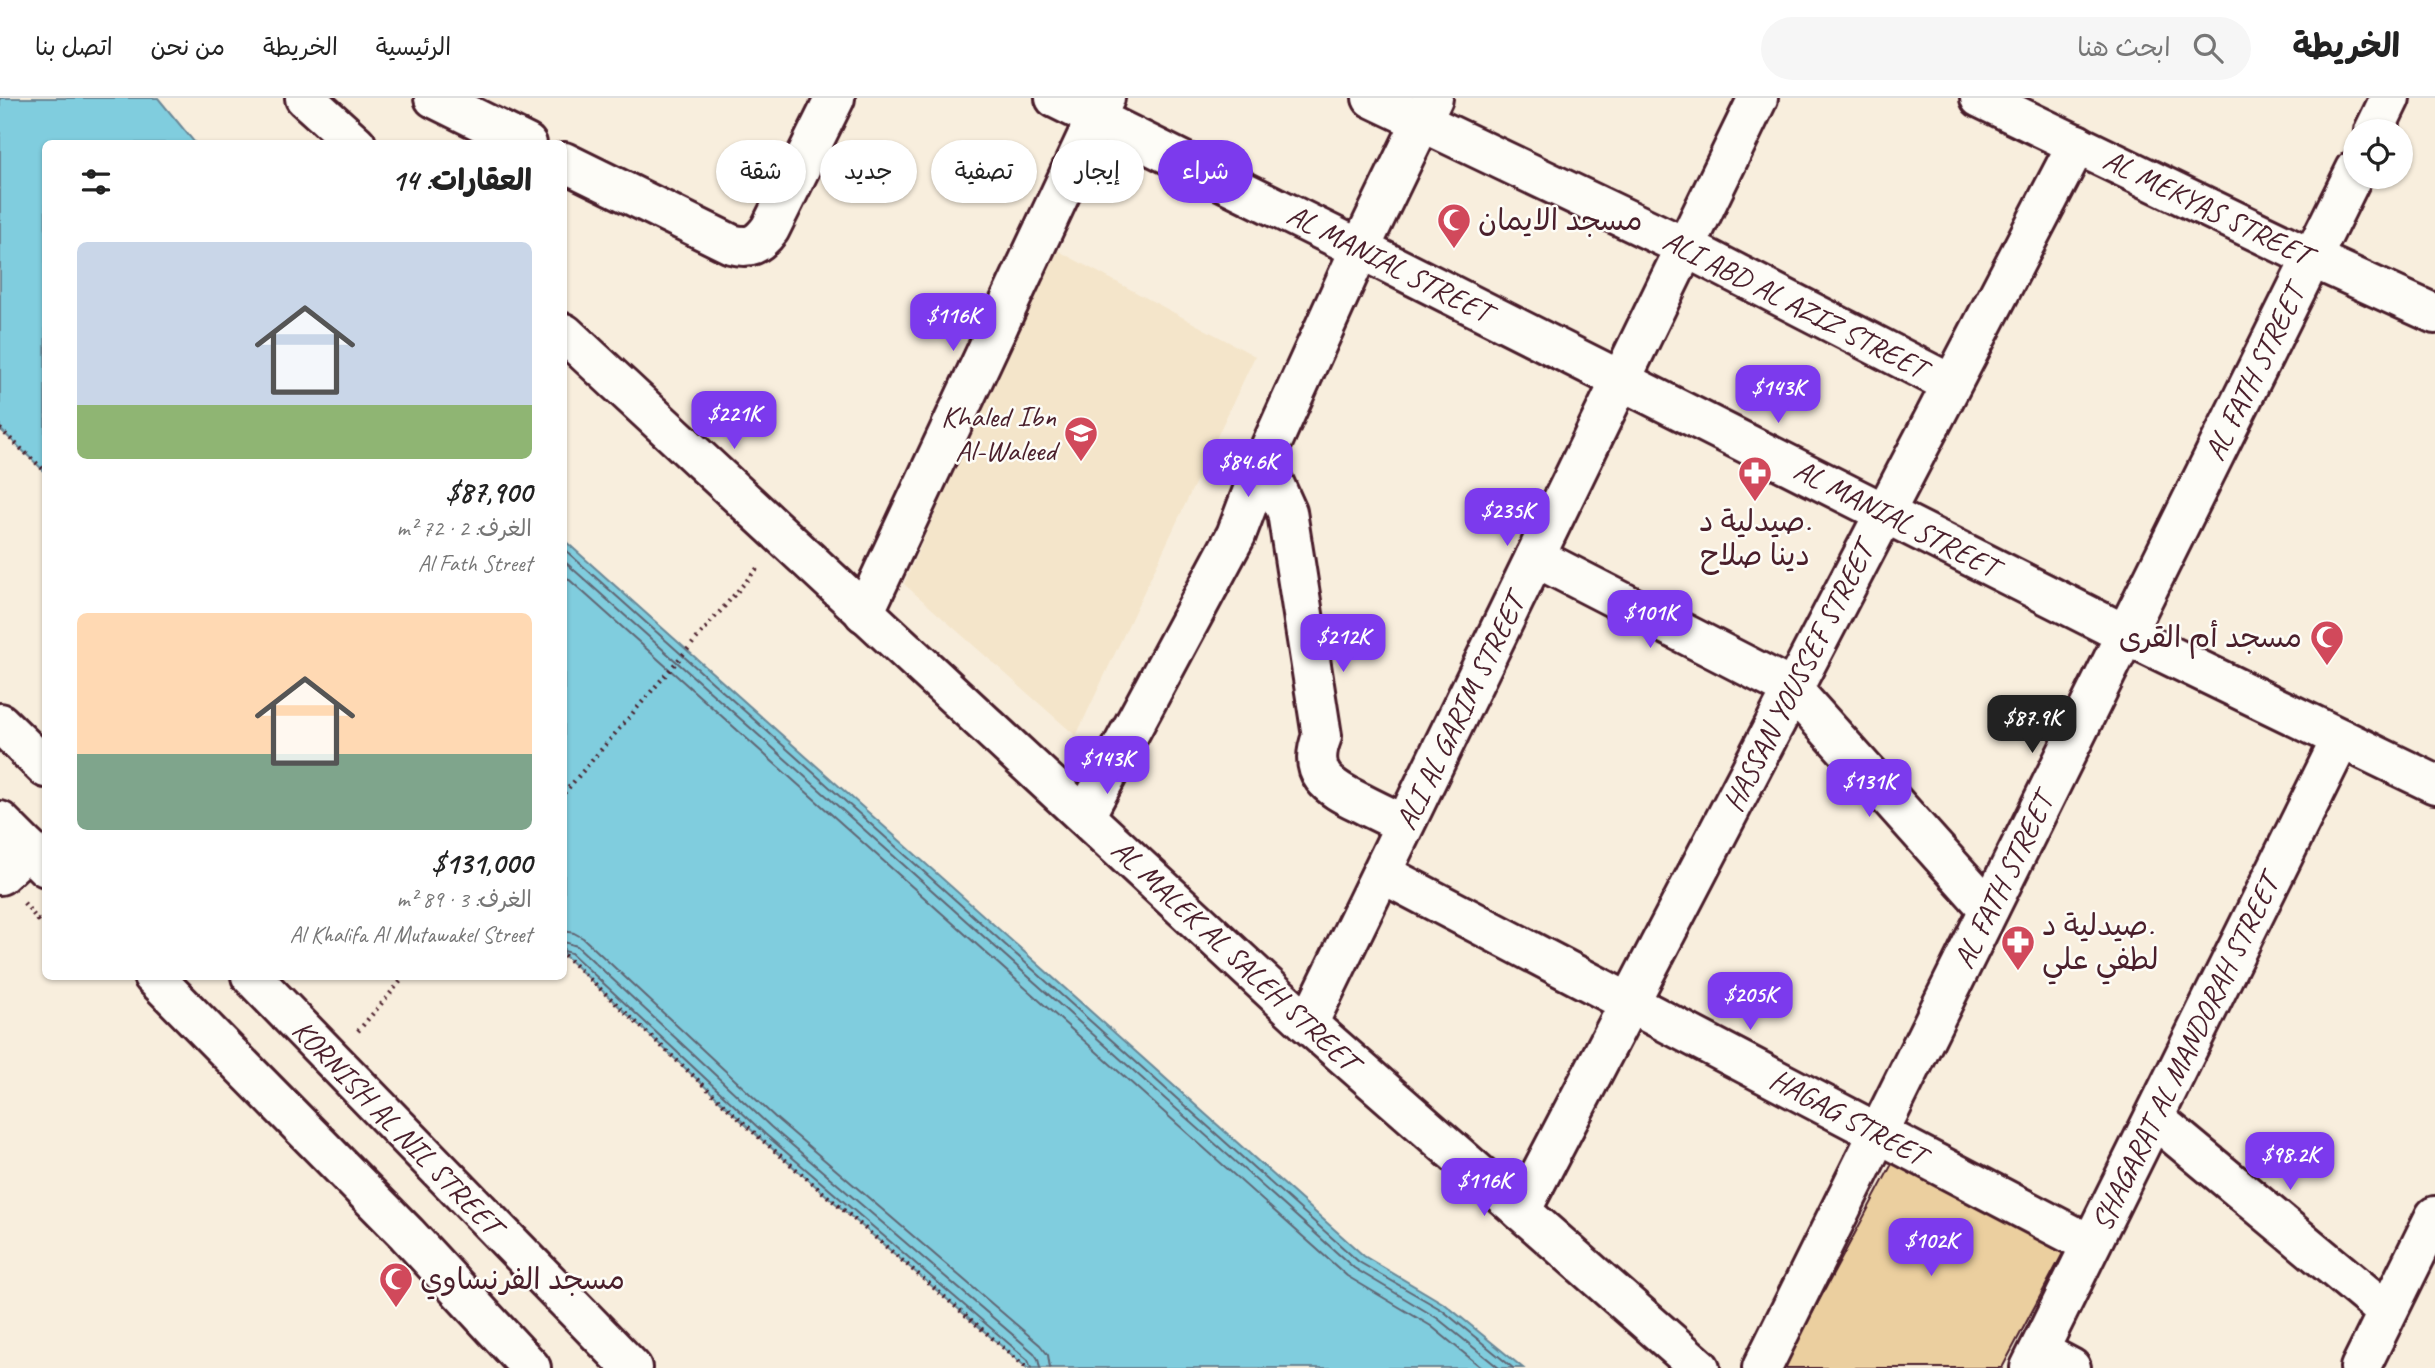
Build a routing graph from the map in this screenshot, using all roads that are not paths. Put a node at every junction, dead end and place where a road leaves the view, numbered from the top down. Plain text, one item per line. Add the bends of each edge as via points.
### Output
1 (305, 98) edge
2 (434, 98) edge
3 (835, 98) edge
4 (1055, 98) edge
5 (1373, 98) edge
6 (1758, 98) edge
7 (1980, 98) edge
8 (2390, 98) edge
9 (1100, 108) edge
10 (1428, 110) edge
11 (2380, 119) edge
12 (352, 140) edge
13 (519, 140) edge
14 (2077, 144) junction
15 (567, 163) edge
16 (2346, 189) edge
17 (1685, 247) junction
18 (1360, 249) junction
19 (2312, 258) junction
20 (2435, 314) edge
21 (567, 336) edge
22 (1620, 379) junction
23 (1951, 384) junction
24 (1264, 461) junction
25 (1884, 511) junction
26 (1535, 557) junction
27 (864, 613) junction
28 (2125, 634) junction
29 (1792, 689) junction
30 (0, 723) edge
31 (2341, 739) junction
32 (42, 764) edge
33 (2435, 784) edge
34 (1085, 816) junction
35 (0, 821) edge
36 (1404, 824) junction
37 (37, 858) edge
38 (1382, 874) junction
39 (0, 875) edge
40 (1990, 909) junction
41 (157, 980) edge
42 (255, 980) edge
43 (1629, 1003) junction
44 (1308, 1024) junction
45 (2154, 1118) junction
46 (1878, 1133) junction
47 (1521, 1211) junction
48 (2435, 1216) edge
49 (2090, 1244) junction
50 (2426, 1255) edge
51 (2387, 1312) junction
52 (2046, 1362) edge
53 (531, 1368) edge
54 (632, 1368) edge
55 (1699, 1368) edge
56 (1762, 1368) edge
57 (2360, 1368) edge

1 - 12 main road
2 - 13 main road
3 - 15 main road via 770,229 760,242 746,248
4 - 9 main road, AL MANIAL STREET
5 - 10 main road, ALI ABD AL AZIZ STREET
6 - 17 main road, ALI AL GARIM STREET
7 - 14 main road, AL MEKYAS STREET
8 - 11 main road
9 - 18 main road, AL MANIAL STREET
9 - 27 main road
10 - 17 main road, ALI ABD AL AZIZ STREET
10 - 18 main road
14 - 19 main road, AL MEKYAS STREET
14 - 23 main road, HASSAN YOUSSEF STREET
16 - 19 main road, AL FATH STREET
17 - 22 main road, ALI AL GARIM STREET
17 - 23 main road, ALI ABD AL AZIZ STREET
18 - 22 main road, AL MANIAL STREET
18 - 24 main road
19 - 20 main road, AL MEKYAS STREET
19 - 28 main road, AL FATH STREET
21 - 27 main road, AL MALEK AL SALEH STREET
22 - 25 main road, AL MANIAL STREET
22 - 26 main road, ALI AL GARIM STREET
23 - 25 main road, HASSAN YOUSSEF STREET
24 - 34 main road via 1236,535
24 - 36 main road via 1287,512 1322,736 1317,748 1320,774 1338,793
25 - 28 main road, AL MANIAL STREET
25 - 29 main road, HASSAN YOUSSEF STREET
26 - 29 main road
26 - 36 main road, ALI AL GARIM STREET
27 - 34 main road, AL MALEK AL SALEH STREET
28 - 31 main road, AL MANIAL STREET
28 - 40 main road, AL FATH STREET
29 - 40 main road
29 - 43 main road, HASSAN YOUSSEF STREET
30 - 32 main road
31 - 33 main road, AL MANIAL STREET
31 - 45 main road, SHAGARAT AL MANDORAH STREET
34 - 44 main road, AL MALEK AL SALEH STREET
35 - 37 main road
36 - 38 main road, ALI AL GARIM STREET
37 - 39 main road
38 - 43 main road, HAGAG STREET
38 - 44 main road, ALI AL GARIM STREET
40 - 46 main road, AL FATH STREET
41 - 53 main road via 407,1234
42 - 54 main road, KORNISH AL NIL STREET
43 - 46 main road, HAGAG STREET
43 - 47 main road, HASSAN YOUSSEF STREET
44 - 47 main road, AL MALEK AL SALEH STREET
45 - 49 main road, SHAGARAT AL MANDORAH STREET
45 - 51 main road
46 - 49 main road, HAGAG STREET
46 - 56 main road, AL FATH STREET
47 - 55 main road, AL MALEK AL SALEH STREET
48 - 50 main road
49 - 52 main road, SHAGARAT AL MANDORAH STREET
50 - 51 main road
51 - 57 main road

